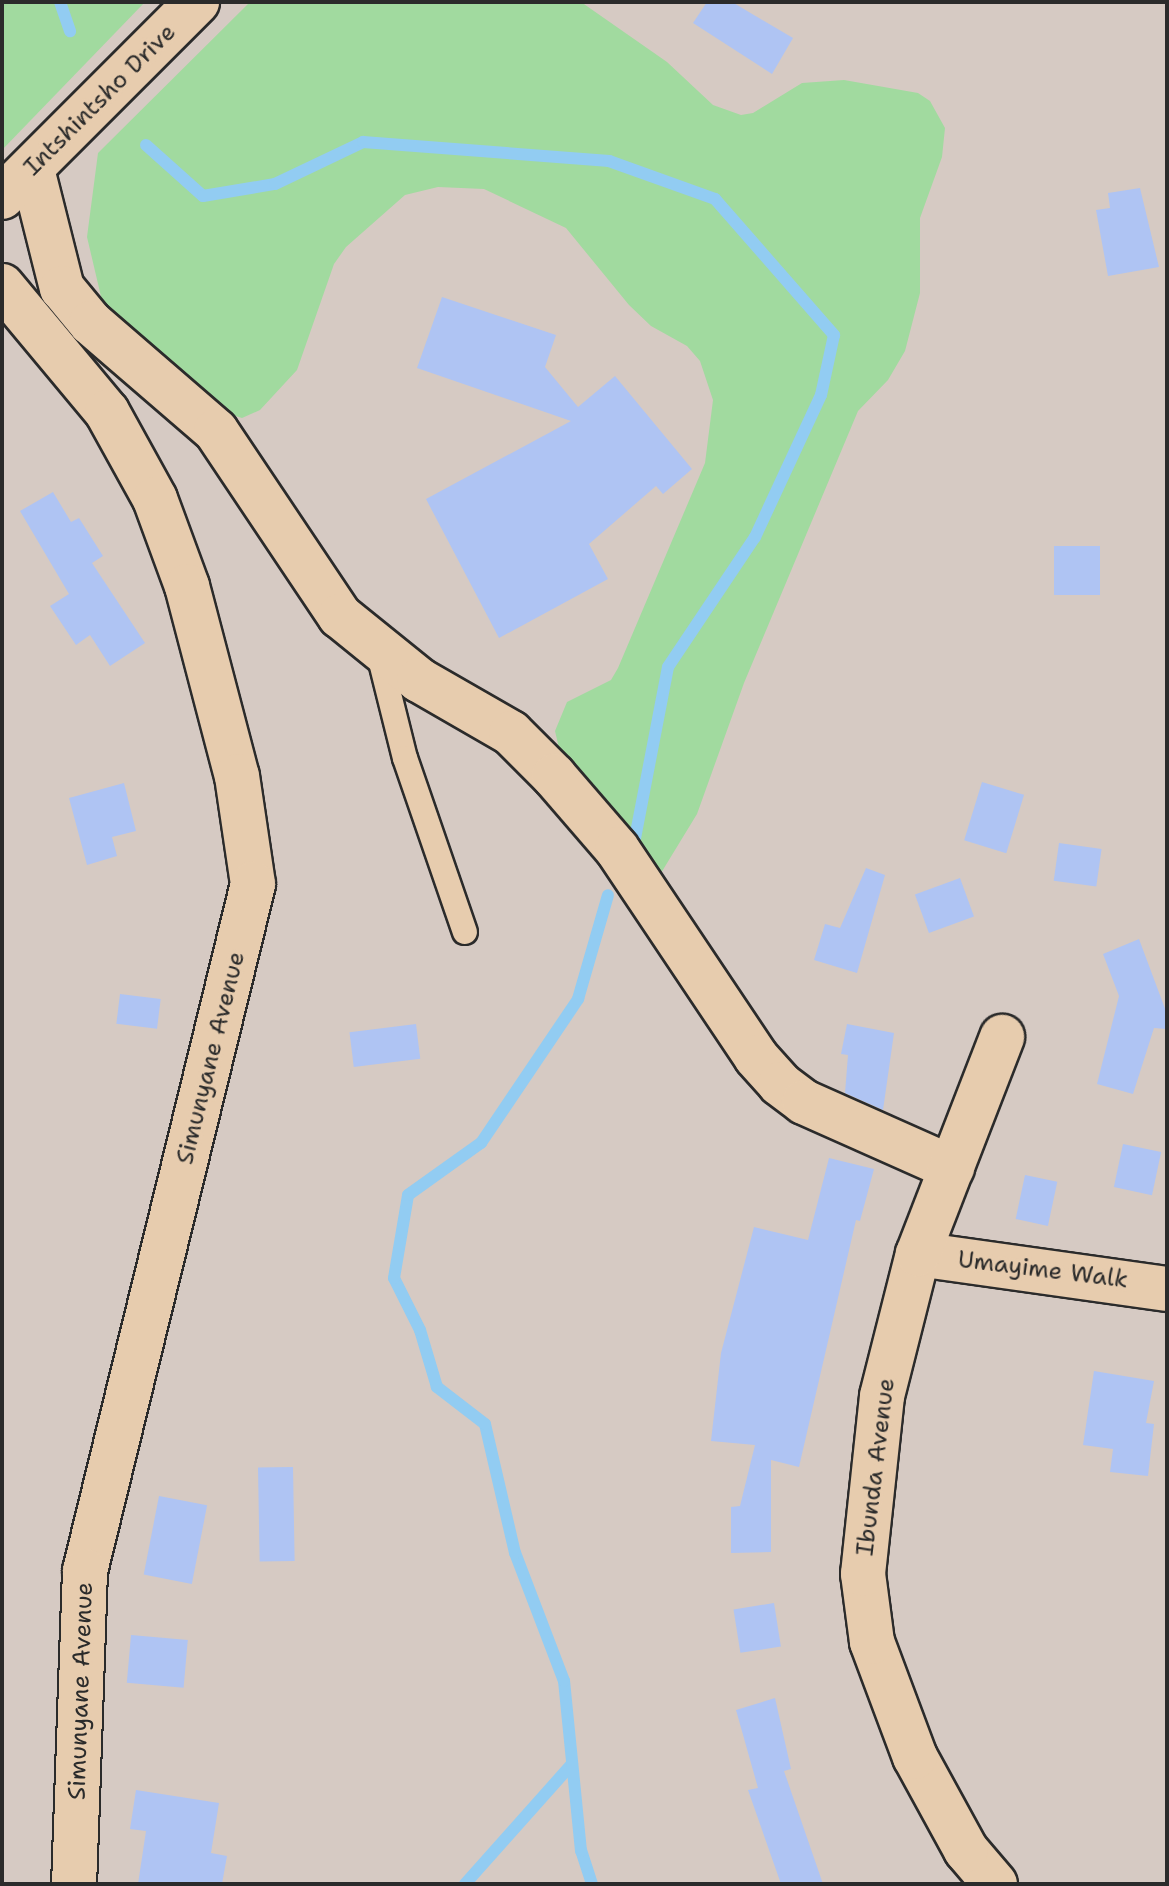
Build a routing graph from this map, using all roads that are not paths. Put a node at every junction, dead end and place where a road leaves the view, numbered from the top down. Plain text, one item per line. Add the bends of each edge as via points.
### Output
1 (197, 2) edge
2 (17, 183) edge
3 (2, 286) edge
4 (377, 648) junction
5 (465, 932) dead end
6 (1002, 1037) dead end
7 (952, 1168) junction
8 (918, 1254) junction
9 (1167, 1289) edge
10 (74, 1884) edge
11 (995, 1884) edge

1 - 2 street, Intshintsho Drive
2 - 4 street via 62,288 91,323 216,431 320,590
3 - 10 street, Simunyane Avenue via 107,412 155,499 187,586 237,776 253,884 85,1571
4 - 5 lane via 393,693 405,758
4 - 7 street via 419,680 511,733 554,776 617,849 756,1057 780,1084 804,1102
6 - 7 street, Ibunda Avenue
7 - 8 street, Ibunda Avenue
8 - 9 street, Umayime Walk
8 - 11 street, Ibunda Avenue via 882,1396 863,1574 872,1642 915,1757 966,1850

